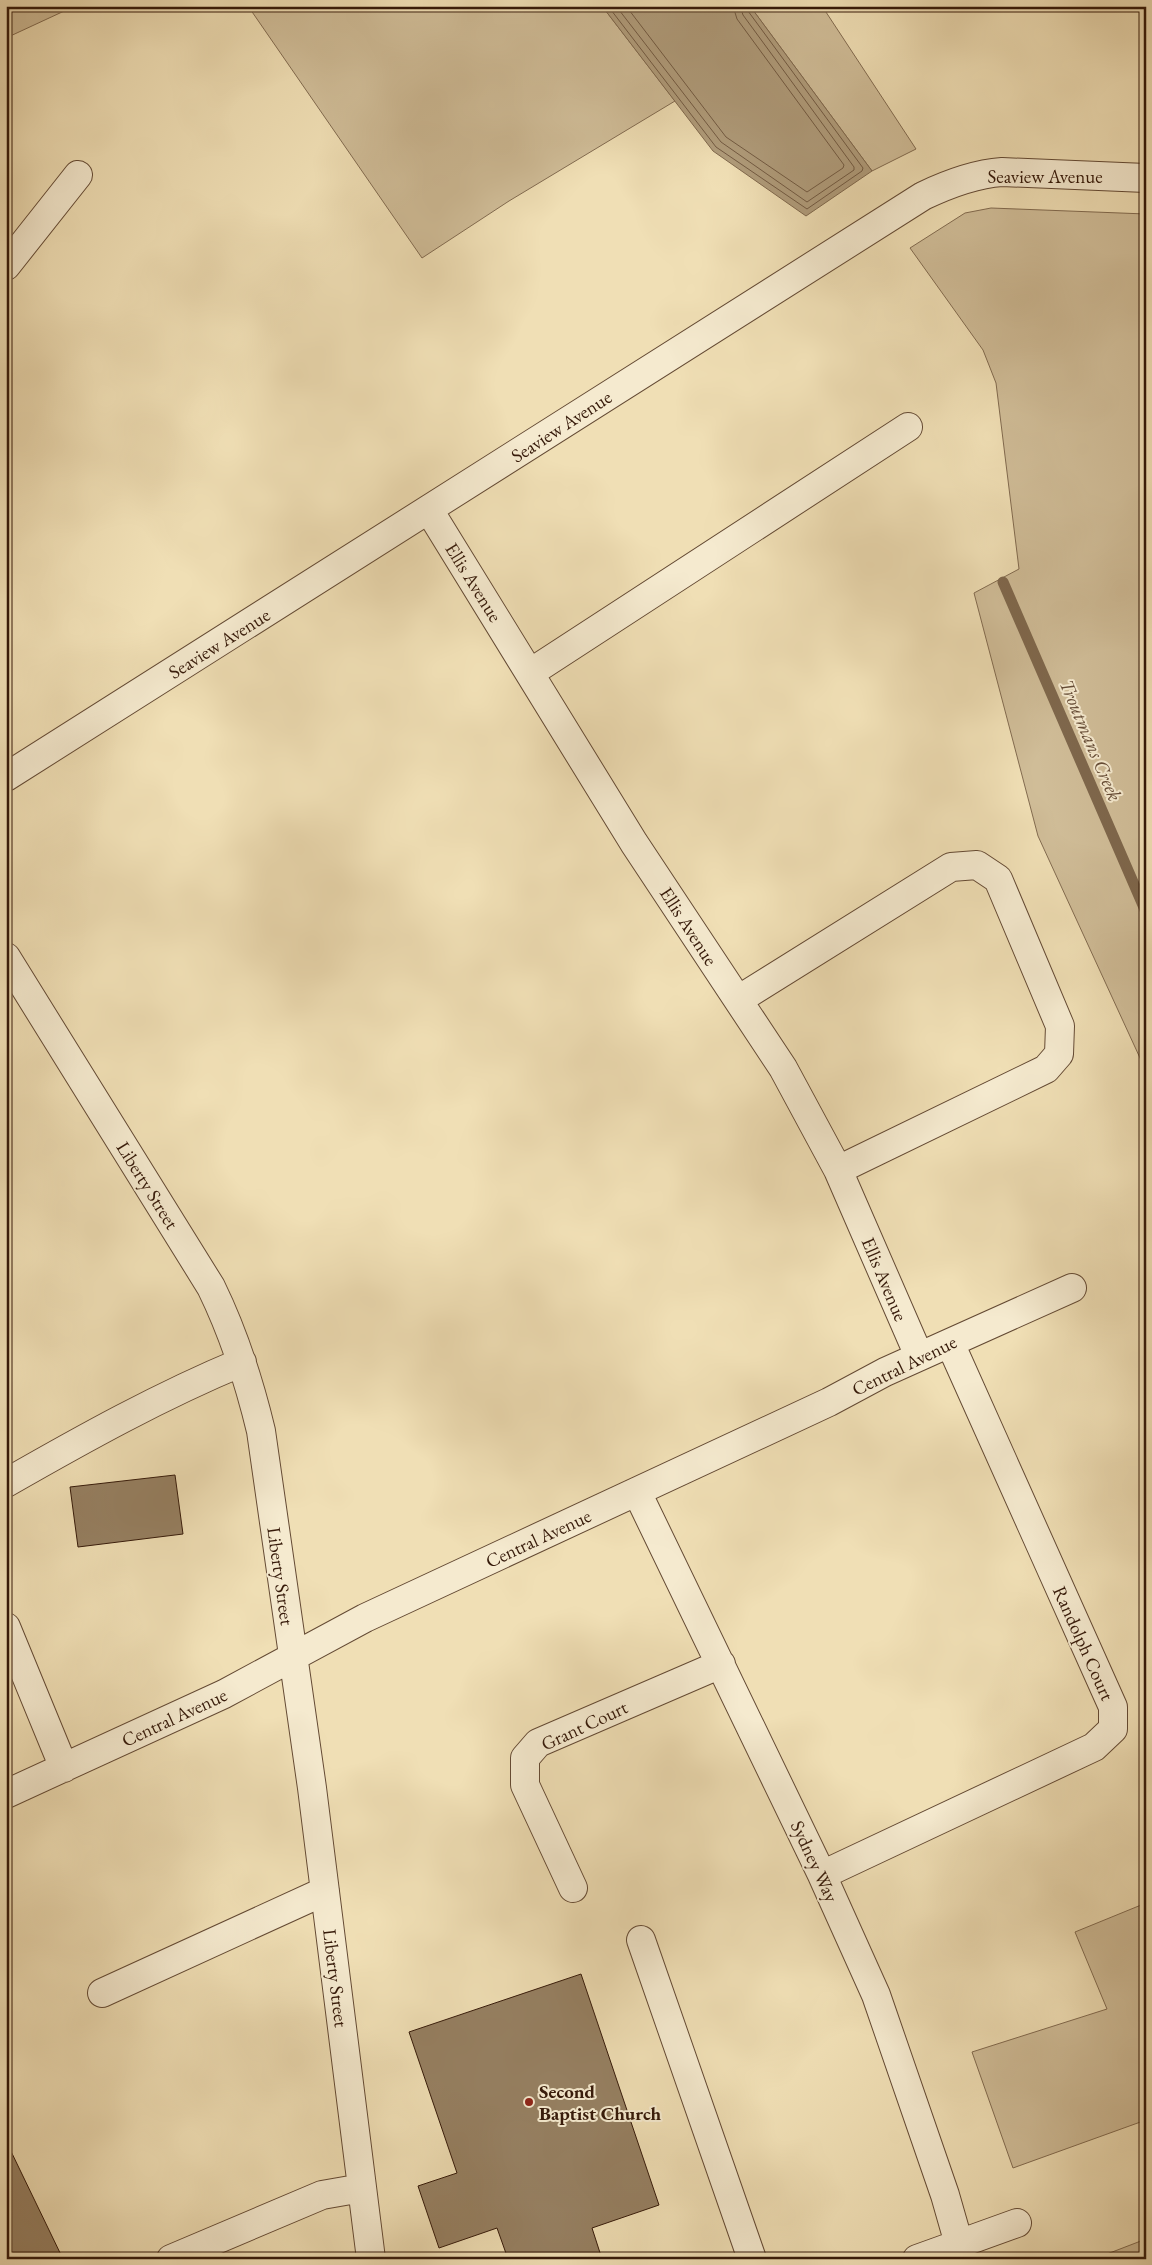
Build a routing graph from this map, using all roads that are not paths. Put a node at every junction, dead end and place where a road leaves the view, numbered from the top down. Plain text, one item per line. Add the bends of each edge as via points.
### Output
1 (78, 175) dead end
2 (1146, 178) edge
3 (6, 266) edge
4 (908, 427) dead end
5 (429, 510) junction
6 (530, 673) junction
7 (6, 777) edge
8 (6, 957) edge
9 (738, 1000) junction
10 (838, 1170) junction
11 (1072, 1288) dead end
12 (950, 1343) junction
13 (919, 1356) junction
14 (242, 1362) junction
15 (6, 1483) edge
16 (637, 1492) junction
17 (6, 1627) edge
18 (292, 1658) junction
19 (721, 1664) junction
20 (64, 1768) junction
21 (6, 1794) edge
22 (822, 1875) junction
23 (573, 1888) dead end
24 (325, 1891) junction
25 (641, 1940) dead end
26 (102, 1993) dead end
27 (362, 2188) junction
28 (1017, 2222) dead end
29 (959, 2244) junction
30 (171, 2259) edge
31 (371, 2259) edge
32 (752, 2259) edge
33 (917, 2259) edge

1 - 3 street
2 - 5 street, Seaview Avenue via 1002,172 946,185 923,196
4 - 6 street
5 - 6 street, Ellis Avenue
5 - 7 street, Seaview Avenue
6 - 9 street, Ellis Avenue via 634,843
8 - 14 street, Liberty Street via 211,1287
9 - 10 street, Ellis Avenue via 784,1068
9 - 10 street via 951,867 977,866 998,879 1060,1026 1059,1054 1046,1069
10 - 13 street, Ellis Avenue
11 - 12 street, Central Avenue
12 - 13 street, Central Avenue
12 - 22 street, Randolph Court via 1113,1707 1113,1729 1094,1746
13 - 16 street, Central Avenue
14 - 15 street via 106,1426
14 - 18 street, Liberty Street via 261,1431
16 - 18 street, Central Avenue via 365,1618
16 - 19 street, Sydney Way
17 - 20 street
18 - 20 street, Central Avenue via 224,1694
18 - 24 street, Liberty Street
19 - 22 street, Sydney Way
19 - 23 street, Grant Court via 538,1743 525,1758 525,1785
20 - 21 street, Central Avenue
22 - 29 street, Sydney Way via 876,1995 946,2194
24 - 26 street
24 - 27 street, Liberty Street
25 - 32 street
27 - 30 street via 322,2194
27 - 31 street, Liberty Street
28 - 29 street
29 - 33 street

